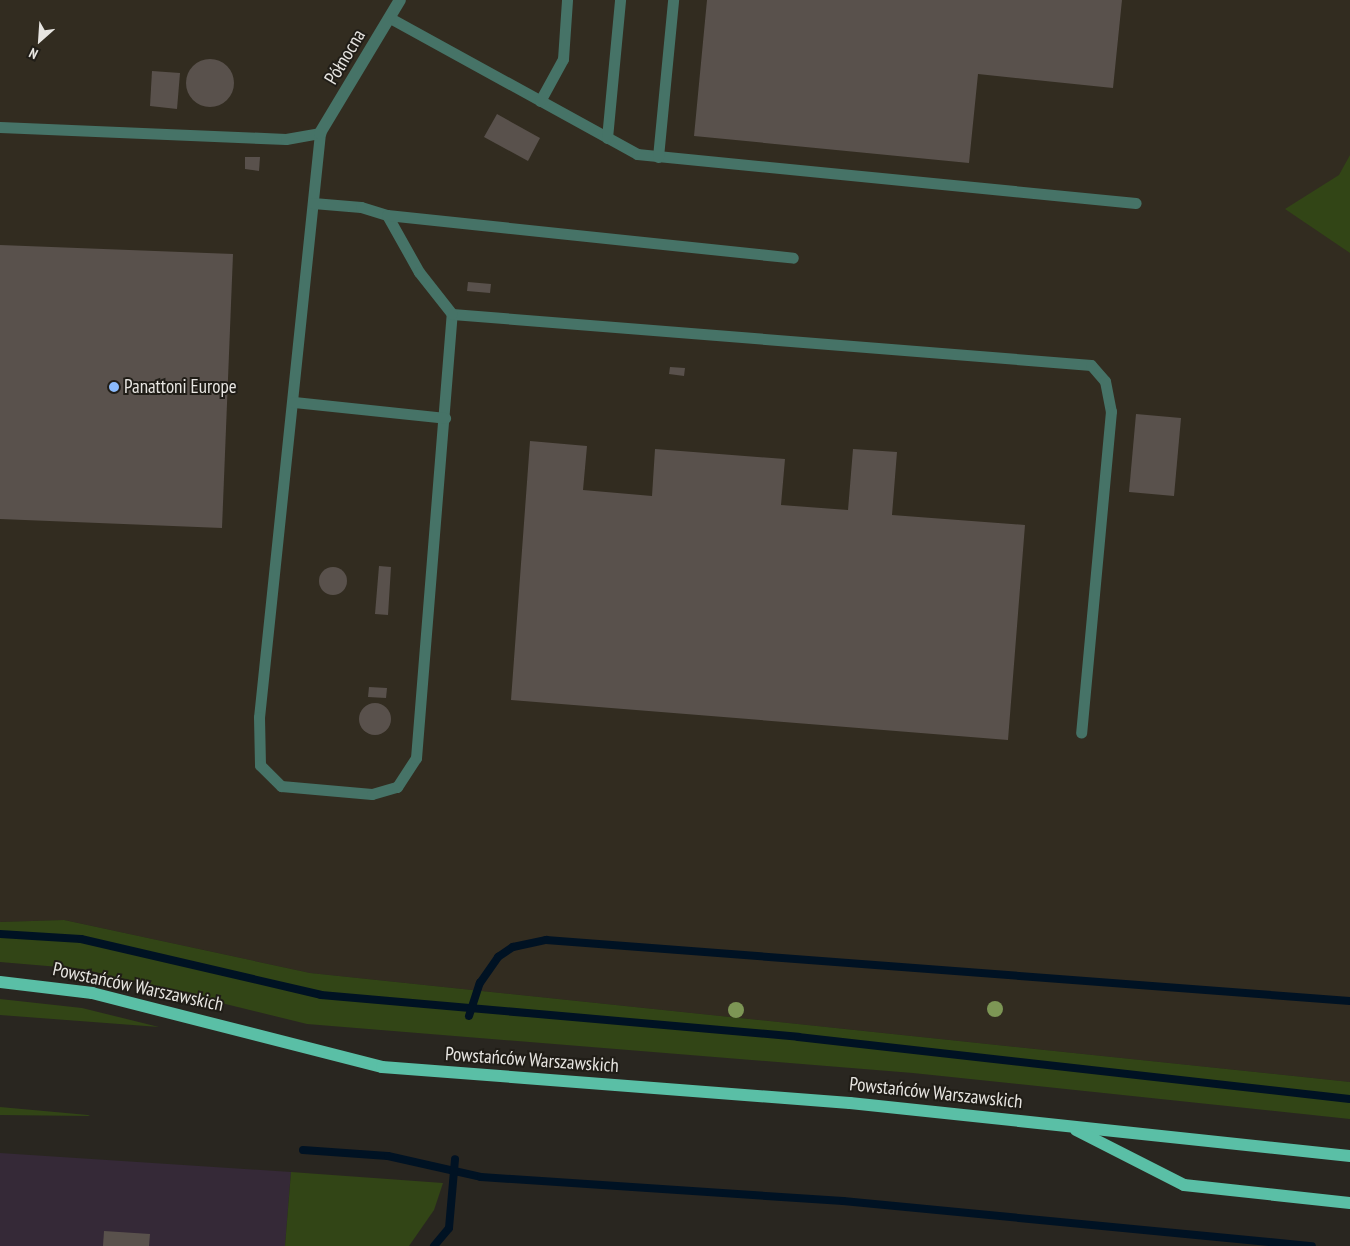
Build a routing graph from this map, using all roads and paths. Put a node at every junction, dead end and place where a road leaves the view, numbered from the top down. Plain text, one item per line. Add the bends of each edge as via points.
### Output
1 (400, 0) edge
2 (568, 0) edge
3 (620, 0) edge
4 (673, 0) edge
5 (390, 18) junction
6 (540, 101) junction
7 (0, 128) edge
8 (320, 133) junction
9 (608, 138) junction
10 (658, 157) junction
11 (314, 203) junction
12 (1136, 203) dead end
13 (387, 215) junction
14 (793, 258) dead end
15 (452, 314) junction
16 (294, 402) junction
17 (445, 418) junction
18 (1081, 733) dead end
19 (0, 982) edge
20 (1070, 1126) junction
21 (1350, 1156) edge
22 (1350, 1203) edge

1 - 5 street, Północna
2 - 6 lane via 563,59
3 - 9 lane
4 - 10 lane
5 - 6 lane
5 - 8 street, Północna
6 - 9 lane
7 - 8 lane via 286,139
8 - 11 lane
9 - 10 lane via 636,154
10 - 12 lane
11 - 13 lane via 361,207
11 - 16 lane
13 - 14 lane
13 - 15 lane via 419,272
15 - 17 lane
15 - 18 lane via 1091,365 1105,381 1110,411
16 - 17 lane
16 - 17 lane via 259,717 260,765 281,786 372,794 396,787 416,758
19 - 20 main road, Powstańców Warszawskich via 92,993 382,1067 850,1103
20 - 21 main road, Powstańców Warszawskich
20 - 22 main road, Powstańców Warszawskich via 1184,1185

